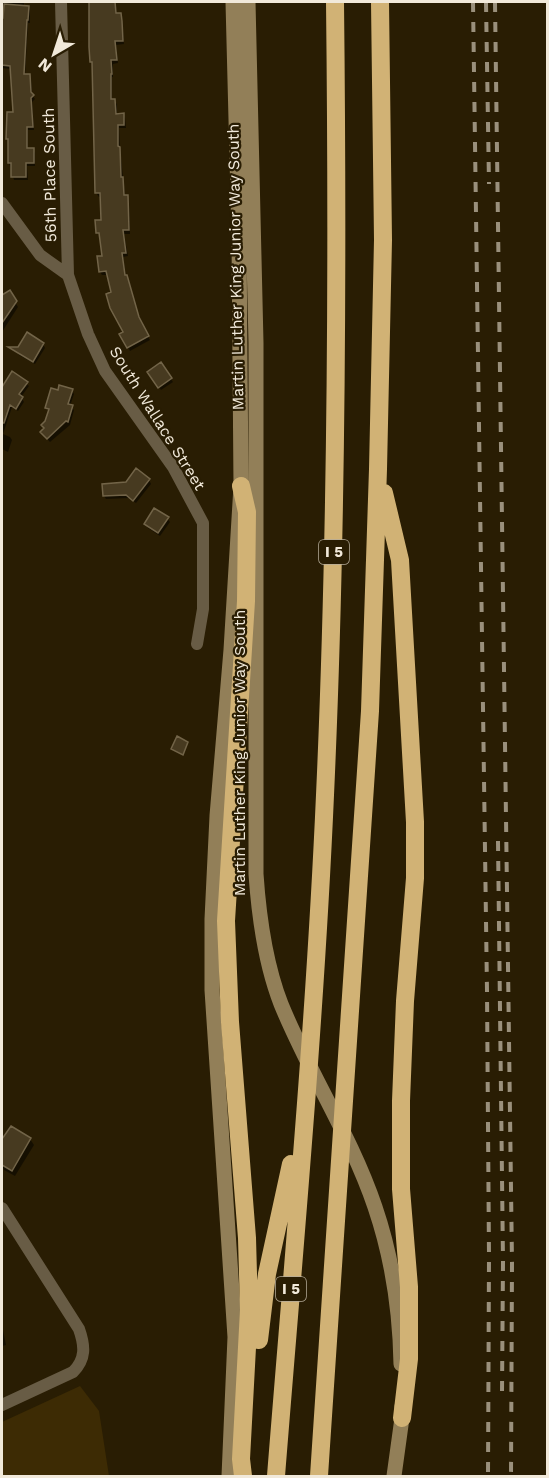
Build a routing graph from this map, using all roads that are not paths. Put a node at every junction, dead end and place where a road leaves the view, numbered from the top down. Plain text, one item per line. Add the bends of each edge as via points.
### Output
1 (61, 2) edge
2 (233, 2) edge
3 (249, 2) edge
4 (335, 2) edge
5 (380, 2) edge
6 (2, 203) edge
7 (68, 275) junction
8 (378, 469) junction
9 (241, 486) junction
10 (197, 644) dead end
11 (306, 1101) junction
12 (2, 1208) edge
13 (2, 1405) edge
14 (402, 1418) junction
15 (229, 1476) edge
16 (244, 1476) edge
17 (276, 1476) edge
18 (319, 1476) edge
19 (394, 1476) edge

1 - 7 street, 56th Place South
2 - 9 main road, Martin Luther King Junior Way South
3 - 14 main road, Martin Luther King Junior Way South via 256,343 256,874 260,924 281,1003 381,1225 398,1312
4 - 11 highway, I 5 via 335,534 325,798
5 - 8 highway, I 5 via 383,240
6 - 7 street via 40,255
7 - 10 street, South Wallace Street via 105,371 173,468 203,523 203,609
8 - 14 highway via 399,560 415,822 401,1101 401,1188 409,1287 409,1359
8 - 18 highway, I 5 via 370,711
9 - 15 main road, Martin Luther King Junior Way South via 212,919 212,990 235,1336
9 - 16 highway via 247,512 246,601 226,921 247,1238 249,1310 241,1459
11 - 16 highway via 267,1274 249,1459
11 - 17 highway, I 5
12 - 13 street via 83,1340 83,1357 73,1372
14 - 19 main road, Martin Luther King Junior Way South

